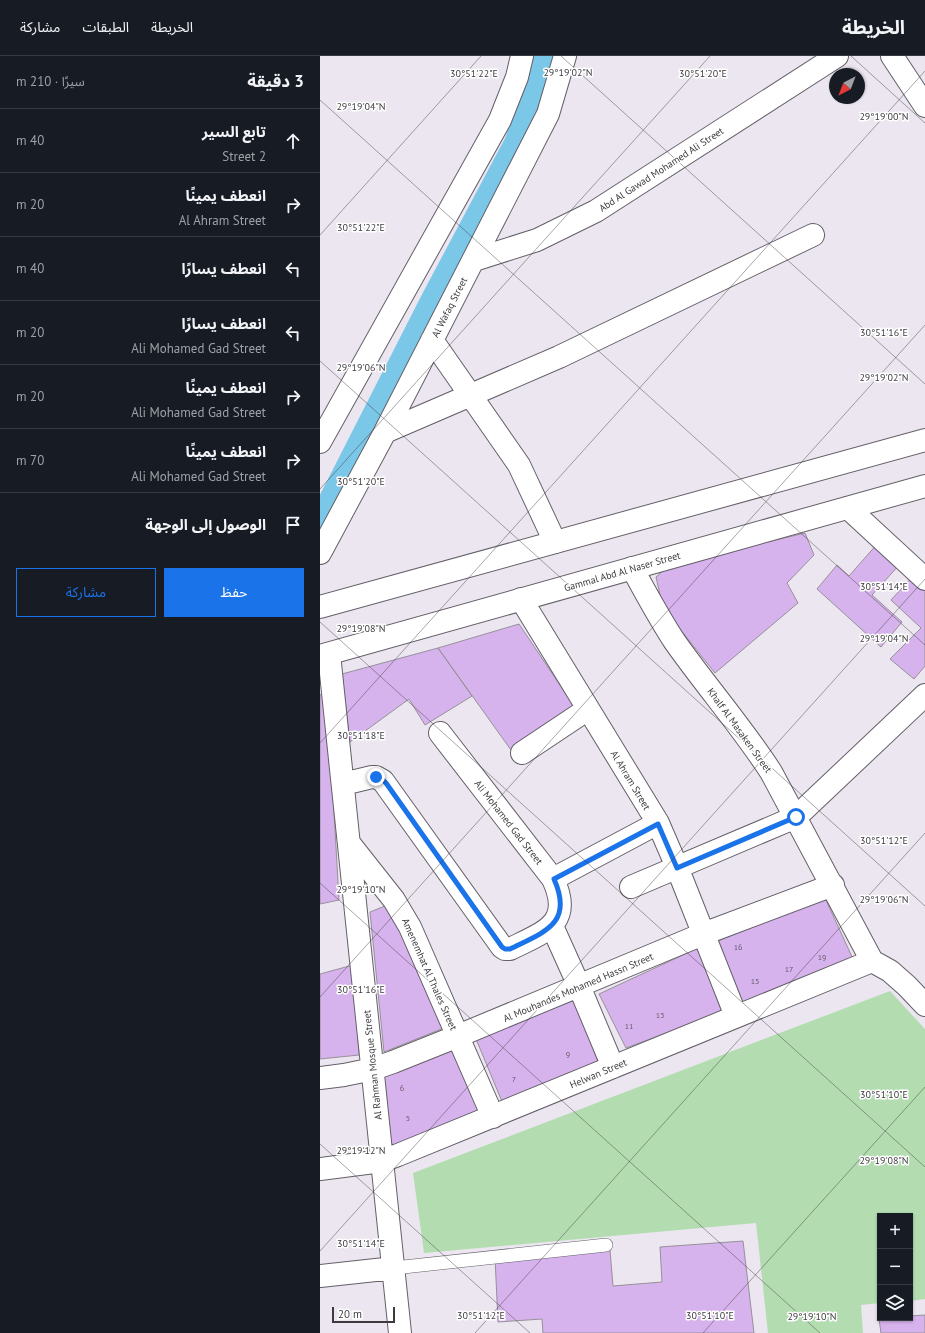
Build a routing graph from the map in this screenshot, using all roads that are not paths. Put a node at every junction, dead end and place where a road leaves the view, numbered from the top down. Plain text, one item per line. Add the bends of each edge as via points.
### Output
1 (522, 56) edge
2 (565, 56) edge
3 (837, 56) edge
4 (892, 56) edge
5 (925, 106) edge
6 (813, 235) dead end
7 (474, 260) junction
8 (432, 340) junction
9 (470, 396) junction
10 (385, 432) junction
11 (925, 440) edge
12 (320, 442) edge
13 (925, 486) edge
14 (848, 508) junction
15 (555, 542) junction
16 (320, 553) edge
17 (632, 568) junction
18 (925, 579) edge
19 (521, 599) junction
20 (320, 607) edge
21 (324, 655) edge
22 (922, 705) edge
23 (588, 709) junction
24 (440, 733) dead end
25 (522, 753) dead end
26 (343, 784) junction
27 (796, 817) junction
28 (658, 824) junction
29 (349, 843) junction
30 (677, 868) junction
31 (554, 879) junction
32 (832, 886) junction
33 (631, 887) dead end
34 (552, 926) junction
35 (704, 934) junction
36 (872, 961) junction
37 (579, 986) junction
38 (925, 1005) edge
39 (736, 1016) junction
40 (458, 1036) junction
41 (613, 1067) junction
42 (373, 1069) junction
43 (320, 1078) edge
44 (493, 1117) junction
45 (382, 1161) junction
46 (320, 1169) edge
47 (606, 1245) dead end
48 (394, 1268) junction
49 (320, 1276) edge
50 (400, 1333) edge

1 - 12 street via 517,77 500,120
2 - 7 street, Al Wafaq Street via 548,114
3 - 7 street, Abd Al Gawad Mohamed Ali Street via 596,211 537,240
4 - 5 street
6 - 9 street via 559,357
7 - 8 street, Al Wafaq Street
8 - 9 street
8 - 10 street, Al Wafaq Street
9 - 10 street
9 - 15 street via 518,465
10 - 16 street, Al Wafaq Street
11 - 15 street
13 - 14 street, Gammal Abd Al Naser Street
14 - 17 street, Gammal Abd Al Naser Street
14 - 18 street
15 - 20 street
17 - 19 street, Gammal Abd Al Naser Street
17 - 27 street, Khalf Al Masaken Street via 676,642 772,772
19 - 21 street, Gammal Abd Al Naser Street
19 - 23 street, Al Ahram Street
21 - 26 street, Al Rahman Mosque Street
22 - 27 street
23 - 25 street
23 - 28 street, Al Ahram Street
24 - 31 street, Ali Mohamed Gad Street
26 - 29 street, Al Rahman Mosque Street
26 - 34 street via 372,777 383,780 505,949 510,949
27 - 30 street
27 - 32 street, Khalf Al Masaken Street
28 - 30 street, Al Ahram Street
28 - 31 street
29 - 40 street, Amenemhat Al Thales Street via 394,900 407,922
29 - 42 street, Al Rahman Mosque Street
30 - 33 street
30 - 35 street, Al Ahram Street
31 - 34 street, Ali Mohamed Gad Street via 560,895 560,904 558,916
32 - 35 street, Al Mouhandes Mohamed Hassn Street
32 - 36 street, Khalf Al Masaken Street
34 - 37 street
35 - 37 street, Al Mouhandes Mohamed Hassn Street
35 - 39 street, Al Ahram Street
36 - 38 street via 890,971
36 - 39 street, Helwan Street
37 - 40 street, Al Mouhandes Mohamed Hassn Street
37 - 41 street
39 - 41 street, Helwan Street
40 - 42 street, Al Mouhandes Mohamed Hassn Street
40 - 44 street, Amenemhat Al Thales Street
41 - 44 street, Helwan Street
42 - 43 street, Al Mouhandes Mohamed Hassn Street
42 - 45 street, Al Rahman Mosque Street
44 - 45 street, Helwan Street
45 - 46 street, Helwan Street
45 - 48 street, Al Rahman Mosque Street
47 - 48 lane
48 - 49 street
48 - 50 street, Al Rahman Mosque Street

